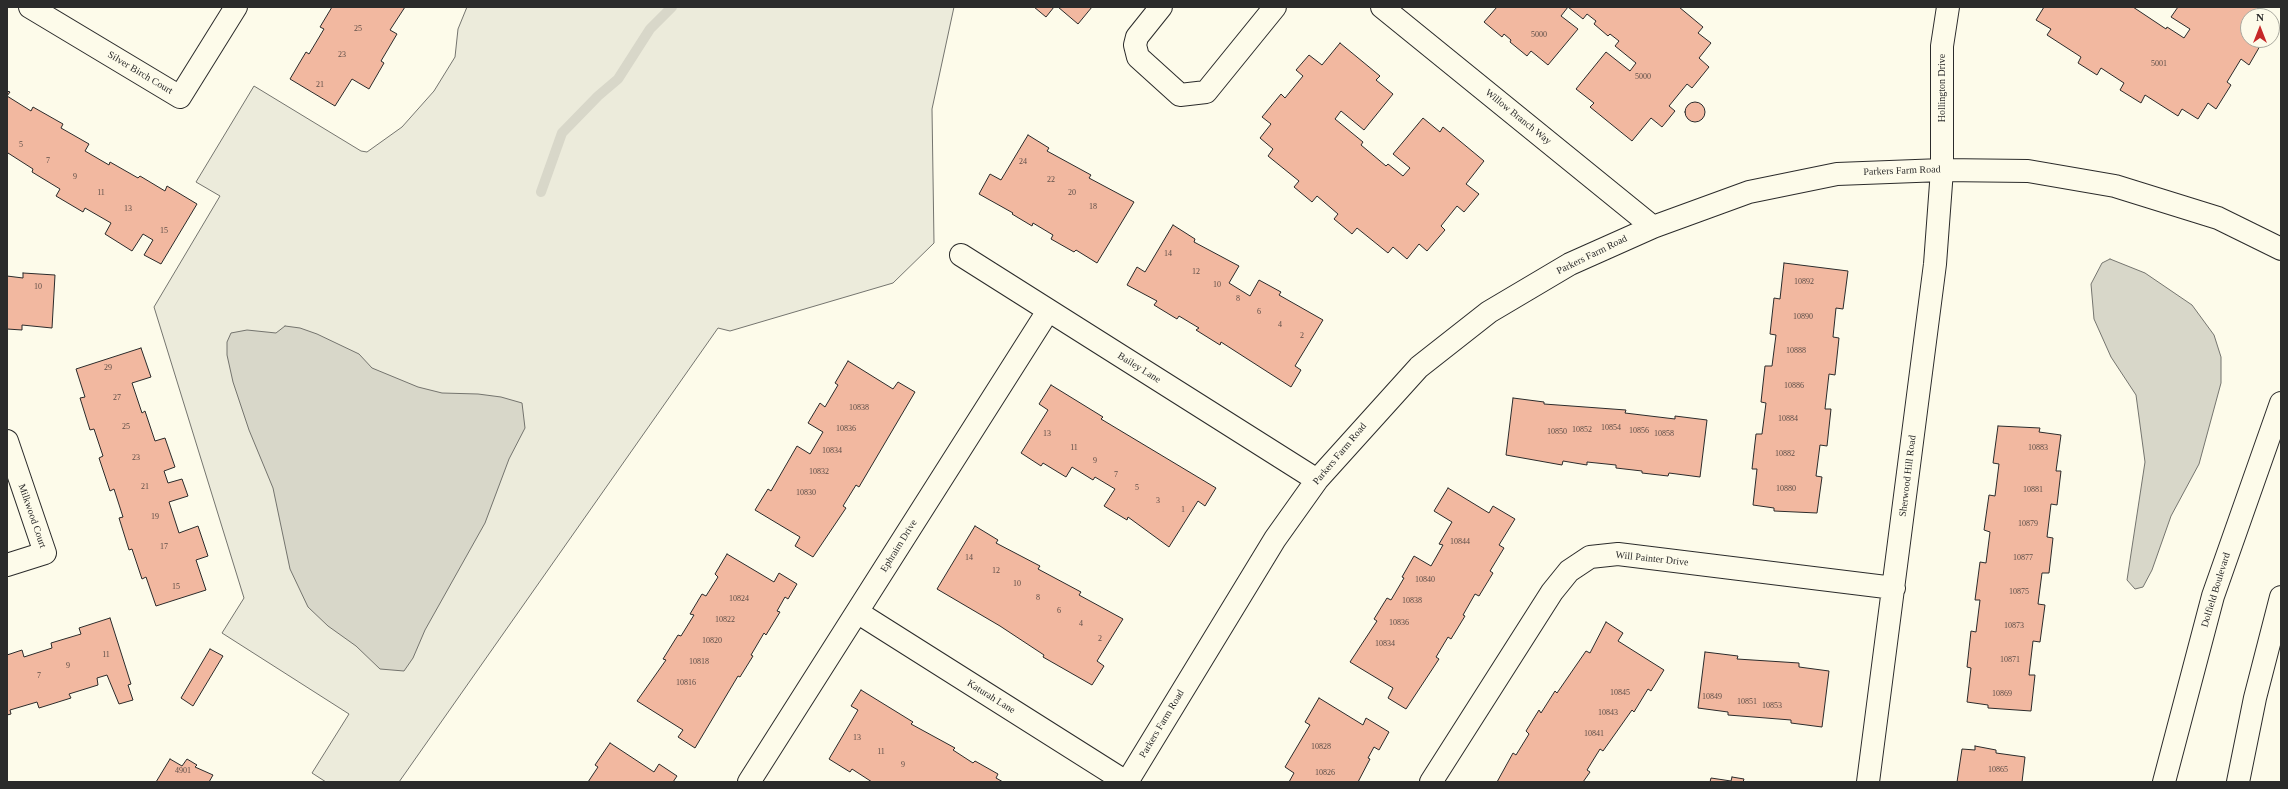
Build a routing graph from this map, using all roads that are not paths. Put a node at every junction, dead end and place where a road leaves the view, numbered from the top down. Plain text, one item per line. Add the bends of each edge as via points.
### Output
1 (30, 7) edge
2 (236, 7) edge
3 (1161, 7) edge
4 (1276, 7) edge
5 (1382, 7) edge
6 (1948, 7) edge
7 (1942, 170) junction
8 (1653, 227) junction
9 (2281, 249) edge
10 (961, 255) dead end
11 (1048, 311) junction
12 (2281, 403) edge
13 (7, 442) edge
14 (1317, 480) junction
15 (7, 565) edge
16 (1894, 588) junction
17 (2281, 597) edge
18 (857, 612) junction
19 (749, 782) edge
20 (1126, 782) edge
21 (1431, 782) edge
22 (1868, 782) edge
23 (2164, 782) edge
24 (2238, 782) edge

1 - 2 street, Silver Birch Court via 180,97
3 - 4 street via 1137,37 1135,45 1138,56 1180,95 1206,92
5 - 8 street, Willow Branch Way
6 - 7 street, Hollington Drive via 1942,46
7 - 8 street, Parkers Farm Road via 1837,174 1749,192
7 - 9 street, Parkers Farm Road via 2028,171 2115,186 2218,218
7 - 16 street, Sherwood Hill Road via 1935,264
8 - 14 street, Parkers Farm Road via 1570,264 1489,312 1419,367
10 - 11 street, Bailey Lane
11 - 14 street, Bailey Lane
11 - 18 street, Ephraim Drive
12 - 23 street, Dolfield Boulevard via 2213,596
13 - 15 street, Milkwood Court via 44,553
14 - 20 street, Parkers Farm Road via 1275,539
16 - 21 street, Will Painter Drive via 1618,554 1590,557 1569,571 1552,592
16 - 22 street, Sherwood Hill Road
17 - 24 street via 2255,698
18 - 19 street, Ephraim Drive
18 - 20 street, Katurah Lane

